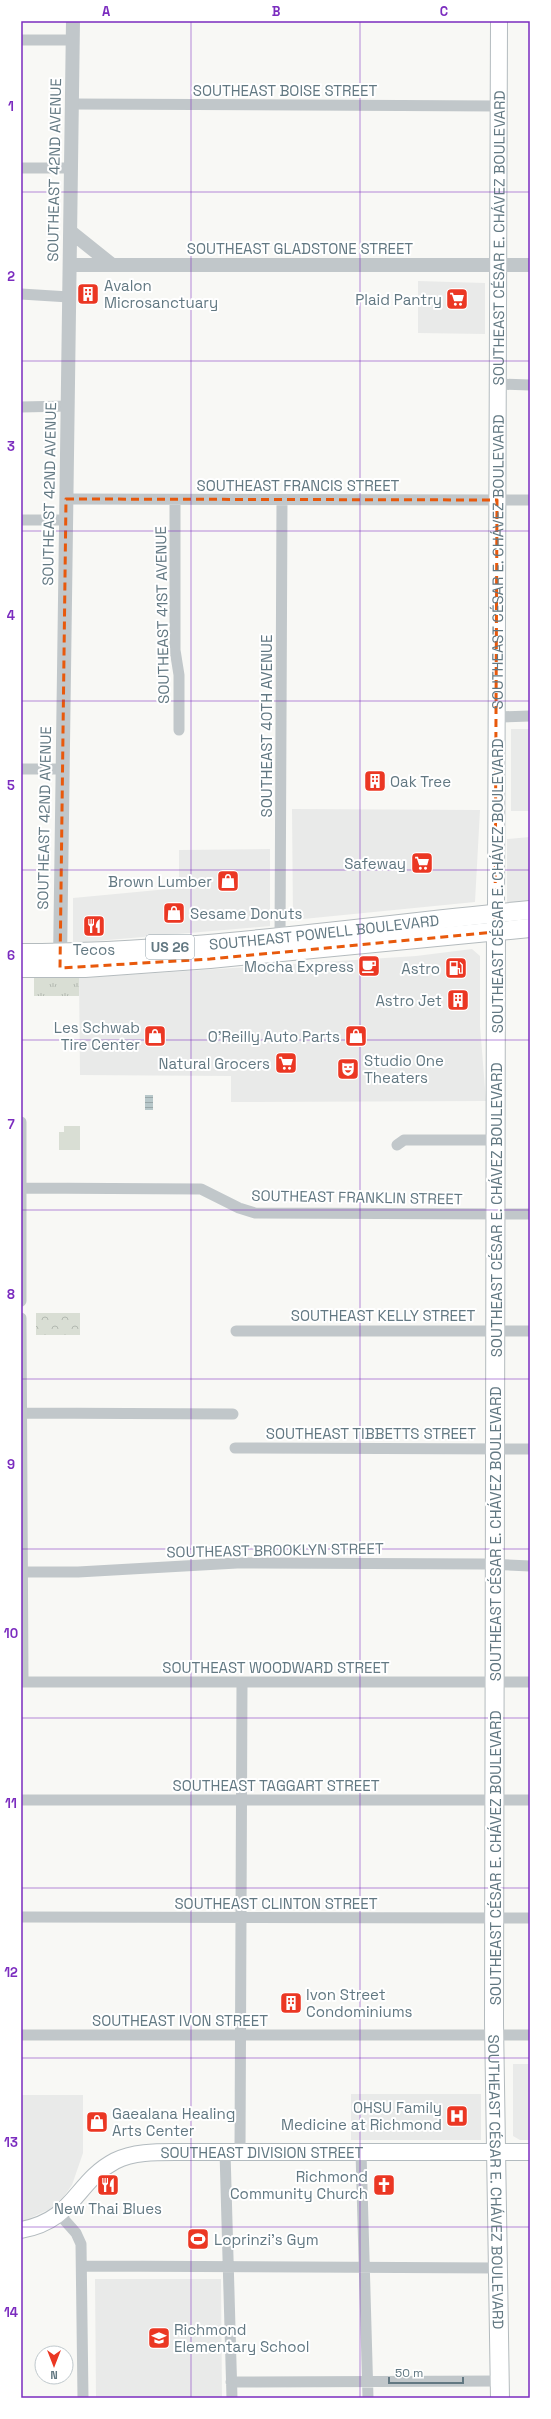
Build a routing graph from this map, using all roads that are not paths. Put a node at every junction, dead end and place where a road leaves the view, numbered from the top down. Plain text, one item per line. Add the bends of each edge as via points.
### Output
1 (74, 21) edge
2 (499, 21) edge
3 (21, 40) edge
4 (73, 40) junction
5 (72, 104) junction
6 (498, 106) junction
7 (21, 168) edge
8 (72, 168) junction
9 (71, 232) junction
10 (70, 264) junction
11 (111, 264) junction
12 (498, 265) junction
13 (530, 265) edge
14 (21, 294) edge
15 (69, 297) junction
16 (497, 384) junction
17 (530, 385) edge
18 (68, 406) junction
19 (21, 407) edge
20 (66, 499) junction
21 (175, 500) junction
22 (282, 500) junction
23 (497, 500) junction
24 (530, 500) edge
25 (21, 520) edge
26 (66, 520) junction
27 (498, 716) junction
28 (530, 716) edge
29 (179, 730) dead end
30 (21, 769) edge
31 (62, 769) junction
32 (530, 910) edge
33 (496, 913) junction
34 (530, 928) edge
35 (496, 932) junction
36 (280, 945) junction
37 (21, 953) edge
38 (60, 961) junction
39 (21, 968) edge
40 (21, 1122) edge
41 (496, 1140) junction
42 (397, 1145) dead end
43 (21, 1188) edge
44 (496, 1214) junction
45 (530, 1214) edge
46 (21, 1301) edge
47 (21, 1318) edge
48 (496, 1330) junction
49 (236, 1331) dead end
50 (530, 1331) edge
51 (22, 1413) edge
52 (233, 1414) dead end
53 (235, 1448) dead end
54 (495, 1449) junction
55 (530, 1449) edge
56 (21, 1457) edge
57 (496, 1565) junction
58 (530, 1566) edge
59 (22, 1572) edge
60 (22, 1682) edge
61 (242, 1682) junction
62 (495, 1682) junction
63 (530, 1682) edge
64 (21, 1800) edge
65 (242, 1800) junction
66 (495, 1800) junction
67 (530, 1800) edge
68 (21, 1918) edge
69 (242, 1918) junction
70 (495, 1918) junction
71 (530, 1918) edge
72 (21, 2035) edge
73 (242, 2035) junction
74 (494, 2035) junction
75 (530, 2035) edge
76 (233, 2152) junction
77 (361, 2152) junction
78 (496, 2152) junction
79 (530, 2152) edge
80 (60, 2215) junction
81 (21, 2230) edge
82 (82, 2266) junction
83 (227, 2267) junction
84 (364, 2268) junction
85 (497, 2268) junction
86 (231, 2382) junction
87 (368, 2382) junction
88 (499, 2390) edge
89 (83, 2398) edge
90 (232, 2398) edge
91 (368, 2398) edge

1 - 4 street, SOUTHEAST 42ND AVENUE
2 - 6 main road, SOUTHEAST CÉSAR E. CHÁVEZ BOULEVARD
3 - 4 street
4 - 5 street, SOUTHEAST 42ND AVENUE
5 - 6 street, SOUTHEAST BOISE STREET
5 - 8 street, SOUTHEAST 42ND AVENUE
6 - 12 main road, SOUTHEAST CÉSAR E. CHÁVEZ BOULEVARD
7 - 8 street
8 - 9 street, SOUTHEAST 42ND AVENUE
9 - 10 street, SOUTHEAST 42ND AVENUE
9 - 11 street
10 - 11 street, SOUTHEAST GLADSTONE STREET
10 - 15 street, SOUTHEAST 42ND AVENUE
11 - 12 street, SOUTHEAST GLADSTONE STREET
12 - 13 street, SOUTHEAST GLADSTONE STREET
12 - 16 main road, SOUTHEAST CÉSAR E. CHÁVEZ BOULEVARD
14 - 15 street
15 - 18 street, SOUTHEAST 42ND AVENUE
16 - 17 street
16 - 23 main road, SOUTHEAST CÉSAR E. CHÁVEZ BOULEVARD
18 - 19 street
18 - 20 street, SOUTHEAST 42ND AVENUE
20 - 21 street, SOUTHEAST FRANCIS STREET
20 - 26 street, SOUTHEAST 42ND AVENUE
21 - 22 street, SOUTHEAST FRANCIS STREET
21 - 29 street, SOUTHEAST 41ST AVENUE via 175,650
22 - 23 street, SOUTHEAST FRANCIS STREET
22 - 36 street, SOUTHEAST 40TH AVENUE
23 - 24 street, SOUTHEAST FRANCIS STREET
23 - 27 main road, SOUTHEAST CÉSAR E. CHÁVEZ BOULEVARD
25 - 26 street
26 - 31 street, SOUTHEAST 42ND AVENUE
27 - 28 street
27 - 33 main road, SOUTHEAST CÉSAR E. CHÁVEZ BOULEVARD
30 - 31 street
31 - 38 street, SOUTHEAST 42ND AVENUE
32 - 33 main road, SOUTHEAST POWELL BOULEVARD / US 26
33 - 35 main road, SOUTHEAST CÉSAR E. CHÁVEZ BOULEVARD
33 - 36 main road, SOUTHEAST POWELL BOULEVARD / US 26
34 - 35 main road, SOUTHEAST POWELL BOULEVARD / US 26
35 - 36 main road, SOUTHEAST POWELL BOULEVARD / US 26
35 - 41 main road, SOUTHEAST CÉSAR E. CHÁVEZ BOULEVARD
36 - 38 main road, SOUTHEAST POWELL BOULEVARD / US 26
37 - 38 main road, SOUTHEAST POWELL BOULEVARD / US 26
38 - 39 main road, SOUTHEAST POWELL BOULEVARD / US 26
40 - 43 street
41 - 42 street via 404,1140
41 - 44 main road, SOUTHEAST CÉSAR E. CHÁVEZ BOULEVARD
43 - 44 street, SOUTHEAST FRANKLIN STREET via 200,1189 255,1213
43 - 46 street
44 - 45 street, SOUTHEAST FRANKLIN STREET
44 - 48 main road, SOUTHEAST CÉSAR E. CHÁVEZ BOULEVARD
47 - 51 street
48 - 49 street, SOUTHEAST KELLY STREET
48 - 50 street, SOUTHEAST KELLY STREET
48 - 54 main road, SOUTHEAST CÉSAR E. CHÁVEZ BOULEVARD
51 - 52 street
51 - 56 street
53 - 54 street, SOUTHEAST TIBBETTS STREET
54 - 55 street, SOUTHEAST TIBBETTS STREET
54 - 57 main road, SOUTHEAST CÉSAR E. CHÁVEZ BOULEVARD
56 - 59 street
57 - 58 street, SOUTHEAST BROOKLYN STREET
57 - 59 street, SOUTHEAST BROOKLYN STREET via 237,1563 78,1572
57 - 62 main road, SOUTHEAST CÉSAR E. CHÁVEZ BOULEVARD
59 - 60 street
60 - 61 street, SOUTHEAST WOODWARD STREET
61 - 62 street, SOUTHEAST WOODWARD STREET
61 - 65 street
62 - 63 street, SOUTHEAST WOODWARD STREET
62 - 66 main road, SOUTHEAST CÉSAR E. CHÁVEZ BOULEVARD
64 - 65 street, SOUTHEAST TAGGART STREET
65 - 66 street, SOUTHEAST TAGGART STREET
65 - 69 street
66 - 67 street, SOUTHEAST TAGGART STREET
66 - 70 main road, SOUTHEAST CÉSAR E. CHÁVEZ BOULEVARD
68 - 69 street, SOUTHEAST CLINTON STREET
69 - 70 street, SOUTHEAST CLINTON STREET
69 - 73 street
70 - 71 street, SOUTHEAST CLINTON STREET
70 - 74 main road, SOUTHEAST CÉSAR E. CHÁVEZ BOULEVARD
72 - 73 street, SOUTHEAST IVON STREET
73 - 74 street, SOUTHEAST IVON STREET
73 - 76 street
74 - 75 street, SOUTHEAST IVON STREET
74 - 78 main road, SOUTHEAST CÉSAR E. CHÁVEZ BOULEVARD
76 - 77 main road, SOUTHEAST DIVISION STREET
76 - 80 main road, SOUTHEAST DIVISION STREET via 154,2152 116,2160 96,2176
76 - 83 street
77 - 78 main road, SOUTHEAST DIVISION STREET
77 - 84 street
78 - 79 main road, SOUTHEAST DIVISION STREET
78 - 85 main road, SOUTHEAST CÉSAR E. CHÁVEZ BOULEVARD
80 - 81 main road, SOUTHEAST DIVISION STREET via 39,2226
80 - 82 street via 79,2238
82 - 83 street
82 - 89 street
83 - 84 street
83 - 86 street
84 - 85 street
84 - 87 street
85 - 88 main road, SOUTHEAST CÉSAR E. CHÁVEZ BOULEVARD
86 - 87 street
86 - 90 street
87 - 88 street
87 - 91 street

